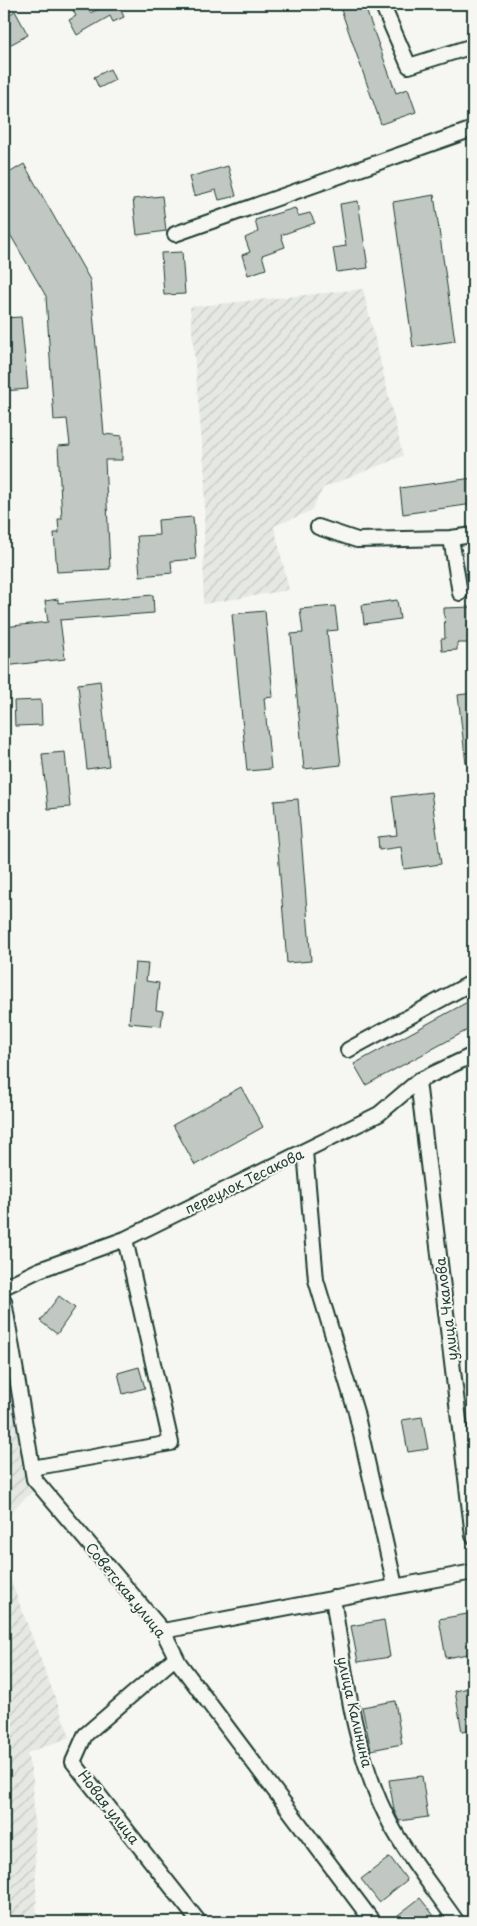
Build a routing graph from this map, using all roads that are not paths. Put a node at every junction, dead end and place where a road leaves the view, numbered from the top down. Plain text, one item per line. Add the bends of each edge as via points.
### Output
1 (382, 4) edge
2 (473, 46) edge
3 (473, 129) edge
4 (175, 234) dead end
5 (318, 527) dead end
6 (473, 535) edge
7 (451, 538) junction
8 (460, 593) dead end
9 (473, 982) edge
10 (348, 1050) dead end
11 (473, 1055) edge
12 (418, 1082) junction
13 (305, 1151) junction
14 (125, 1239) junction
15 (4, 1287) edge
16 (4, 1301) edge
17 (32, 1468) junction
18 (473, 1536) edge
19 (473, 1572) edge
20 (395, 1586) junction
21 (334, 1598) junction
22 (163, 1631) junction
23 (176, 1657) junction
24 (199, 1922) edge
25 (373, 1922) edge
26 (457, 1922) edge

1 - 2 street via 409,66
3 - 4 street
5 - 7 street via 357,540
6 - 7 street
7 - 8 street
9 - 10 street
11 - 12 street, переулок Тесакова
12 - 13 street, переулок Тесакова via 379,1114
12 - 18 street, улица Чкалова
13 - 14 street, переулок Тесакова
13 - 20 street via 316,1280 356,1412
14 - 15 street, переулок Тесакова via 39,1270
14 - 17 street via 171,1443
16 - 17 street, Советская улица
17 - 22 street, Советская улица via 34,1478
19 - 20 street
20 - 21 street
21 - 22 street
21 - 26 street, улица Калинина via 347,1683 366,1766 391,1825
22 - 23 street, Советская улица
23 - 24 street, Новая улица via 85,1735 73,1762
23 - 25 street, Советская улица

